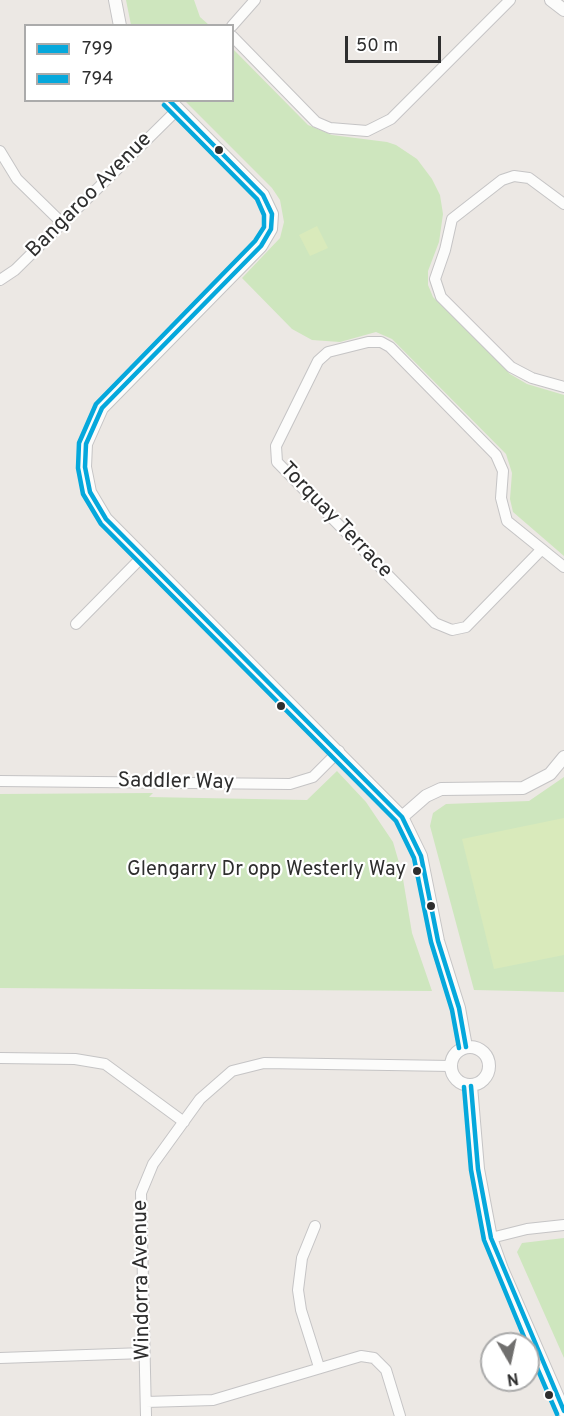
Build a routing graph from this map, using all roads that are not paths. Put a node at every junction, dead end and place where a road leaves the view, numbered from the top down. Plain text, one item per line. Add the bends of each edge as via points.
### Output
1 (115, 0) edge
2 (255, 0) edge
3 (510, 0) edge
4 (551, 0) edge
5 (564, 10) edge
6 (120, 24) edge
7 (234, 24) edge
8 (234, 38) edge
9 (174, 105) edge
10 (0, 151) edge
11 (564, 204) edge
12 (62, 223) junction
13 (0, 280) edge
14 (564, 387) edge
15 (542, 549) junction
16 (143, 556) junction
17 (564, 567) edge
18 (76, 624) dead end
19 (339, 751) junction
20 (564, 758) edge
21 (0, 781) edge
22 (402, 817) junction
23 (466, 1047) junction
24 (0, 1058) edge
25 (451, 1066) junction
26 (471, 1086) junction
27 (184, 1122) junction
28 (564, 1225) edge
29 (315, 1226) dead end
30 (491, 1238) junction
31 (144, 1353) junction
32 (0, 1358) edge
33 (319, 1367) junction
34 (146, 1402) junction
35 (564, 1411) edge
36 (146, 1416) edge
37 (400, 1416) edge

1 - 6 street
2 - 7 street
3 - 8 street via 391,119 367,131 330,128 316,122
4 - 5 street
9 - 12 street, Bangaroo Avenue
9 - 16 street via 260,191 271,209 272,224 261,246 108,400 89,433 85,467 94,501 106,519
10 - 12 street via 17,179
11 - 14 street via 529,178 514,176 502,180 452,219 435,279 441,297 511,367 531,378
12 - 13 street, Bangaroo Avenue
15 - 15 street, Torquay Terrace via 504,515 500,460 390,347 368,342 328,352 318,361 276,446 277,462 435,623 452,630 471,624
15 - 17 street, Torquay Terrace
16 - 18 street
16 - 19 street
19 - 21 street, Saddler Way via 313,777 290,784
19 - 22 street
20 - 22 street via 550,774 523,788 441,789 426,796
22 - 23 street via 421,856
23 - 25 street via 457,1052
23 - 26 street via 479,1049 489,1064 487,1076
24 - 27 street via 75,1059 105,1064
25 - 26 street via 454,1078
25 - 27 street, Windorra Avenue via 252,1065 232,1071 215,1084
26 - 30 street via 478,1169
27 - 31 street, Windorra Avenue via 153,1164 141,1193
28 - 30 street
29 - 33 street via 302,1258 298,1290
30 - 35 street
31 - 32 street
31 - 34 street, Windorra Avenue
33 - 34 street via 213,1400
33 - 37 street via 353,1357 374,1358 386,1370
34 - 36 street, Windorra Avenue

